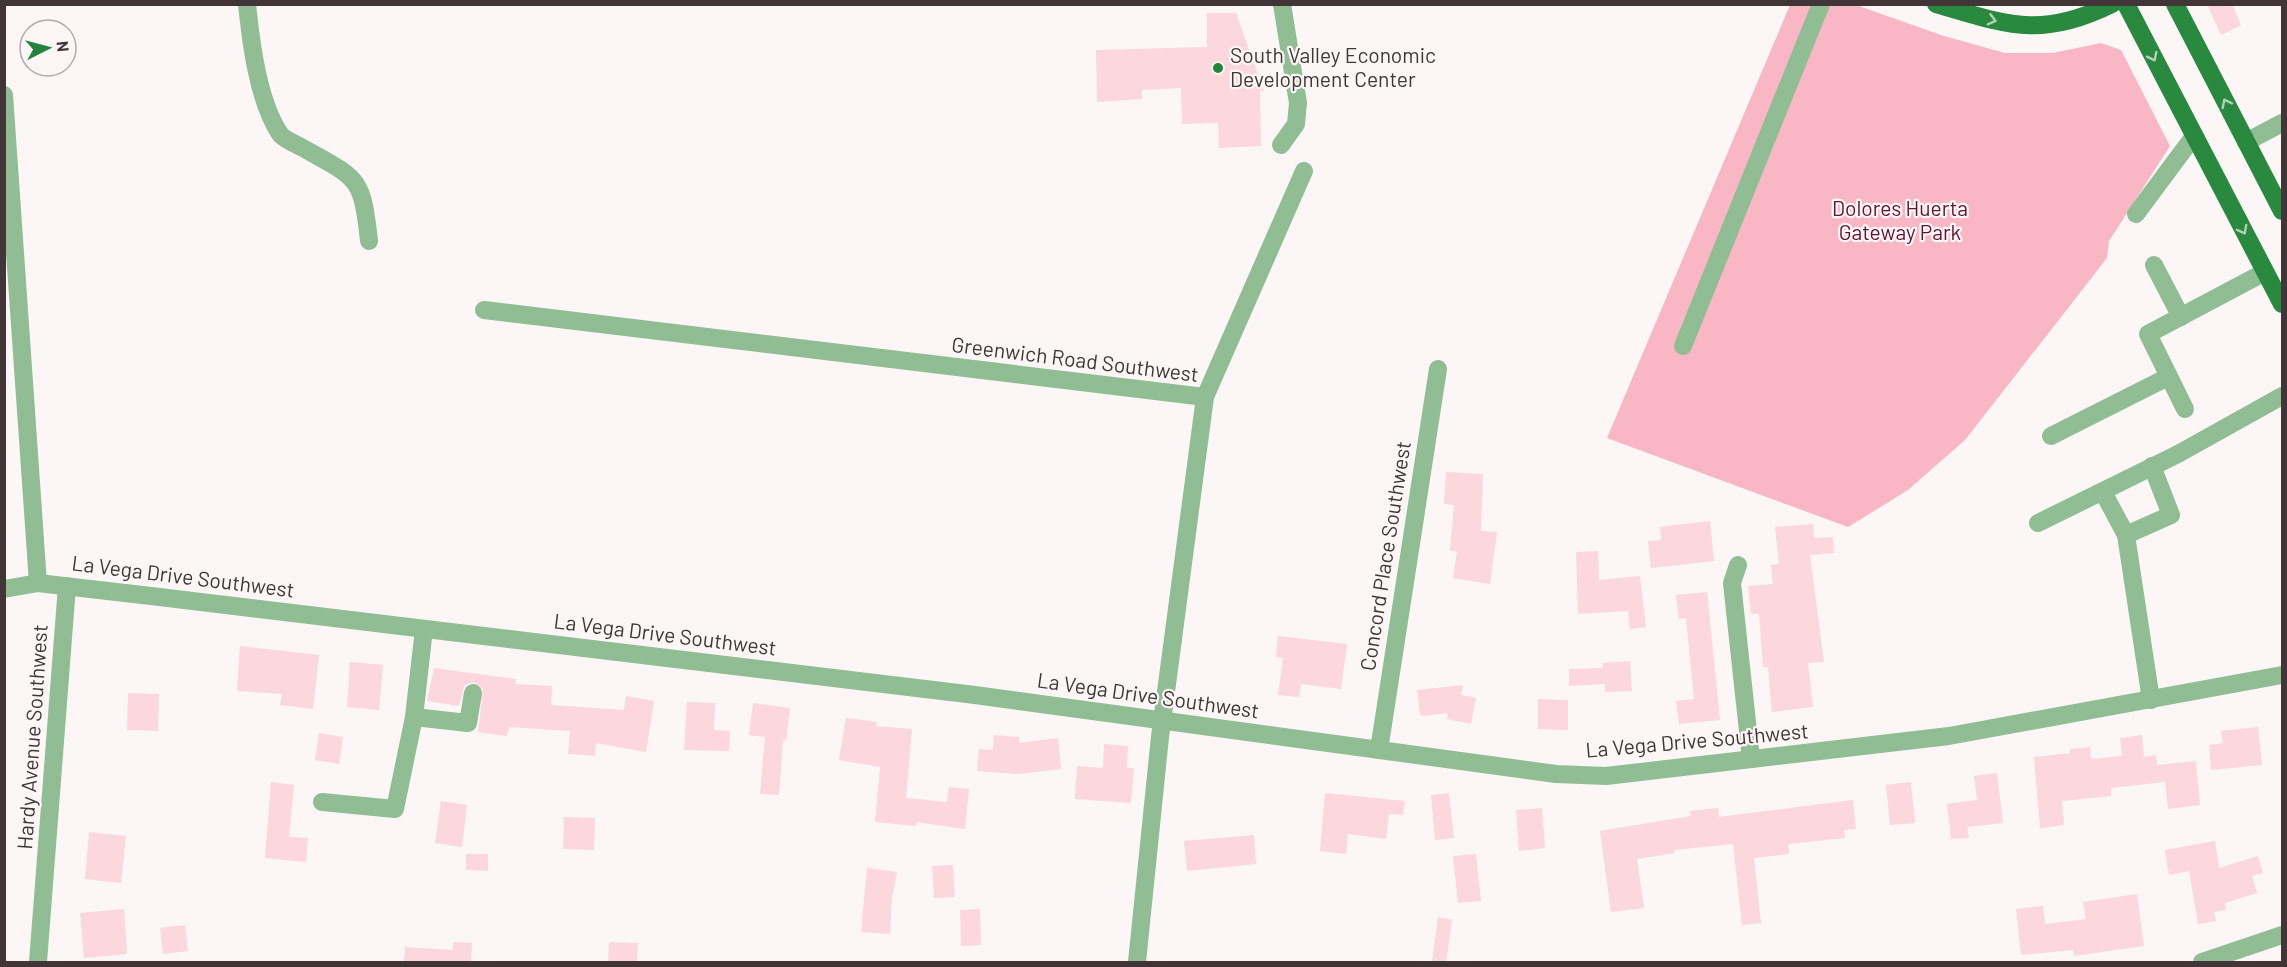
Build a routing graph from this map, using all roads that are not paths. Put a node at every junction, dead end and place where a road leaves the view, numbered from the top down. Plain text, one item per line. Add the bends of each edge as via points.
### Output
1 (247, 4) edge
2 (1282, 4) edge
3 (1821, 4) edge
4 (1936, 4) edge
5 (2112, 4) edge
6 (2126, 4) edge
7 (2175, 4) edge
8 (4, 95) edge
9 (2283, 123) edge
10 (2194, 136) junction
11 (2246, 142) junction
12 (1281, 145) dead end
13 (1304, 171) dead end
14 (2283, 211) edge
15 (2136, 214) dead end
16 (369, 241) dead end
17 (2154, 265) dead end
18 (2265, 272) junction
19 (2283, 304) edge
20 (484, 310) dead end
21 (2181, 317) junction
22 (1683, 346) dead end
23 (1438, 369) dead end
24 (2168, 377) junction
25 (2283, 396) edge
26 (1205, 397) junction
27 (2185, 409) dead end
28 (2051, 436) dead end
29 (2152, 466) junction
30 (2103, 492) junction
31 (2038, 523) dead end
32 (2126, 535) junction
33 (1738, 565) dead end
34 (38, 583) junction
35 (67, 586) junction
36 (4, 589) edge
37 (424, 629) junction
38 (2283, 675) edge
39 (472, 693) dead end
40 (2151, 700) junction
41 (414, 717) junction
42 (1162, 721) junction
43 (1378, 750) junction
44 (1752, 759) junction
45 (322, 802) dead end
46 (2283, 935) edge
47 (38, 963) edge
48 (1137, 963) edge
49 (2202, 963) edge

1 - 16 street via 252,54 281,135 349,173 364,198
2 - 12 street via 1298,103 1296,124
3 - 22 street
4 -> 5 main road via 2022,27 2066,24
6 -> 10 main road
11 -> 7 main road
8 - 34 street
9 - 11 street
10 - 15 street
10 -> 18 main road
11 - 14 main road
13 - 26 street
17 - 21 street
18 - 19 main road
18 - 21 street
20 - 26 street, Greenwich Road Southwest
21 - 24 street via 2148,334
23 - 43 street, Concord Place Southwest
24 - 27 street
24 - 28 street
25 - 29 street
26 - 42 street, Greenwich Road Southwest
29 - 30 street
29 - 32 street via 2171,516
30 - 31 street
30 - 32 street
32 - 40 street
33 - 44 street via 1732,583
34 - 35 street, La Vega Drive Southwest
34 - 36 street, La Vega Drive Southwest
35 - 37 street, La Vega Drive Southwest
35 - 47 street, Hardy Avenue Southwest
37 - 41 street
37 - 42 street, La Vega Drive Southwest
38 - 40 street, La Vega Drive Southwest
39 - 41 street via 468,723
40 - 44 street, La Vega Drive Southwest via 1938,738
41 - 45 street via 394,809
42 - 43 street, La Vega Drive Southwest
42 - 48 street, Greenwich Road Southwest
43 - 44 street, La Vega Drive Southwest via 1556,774 1606,776
46 - 49 street

